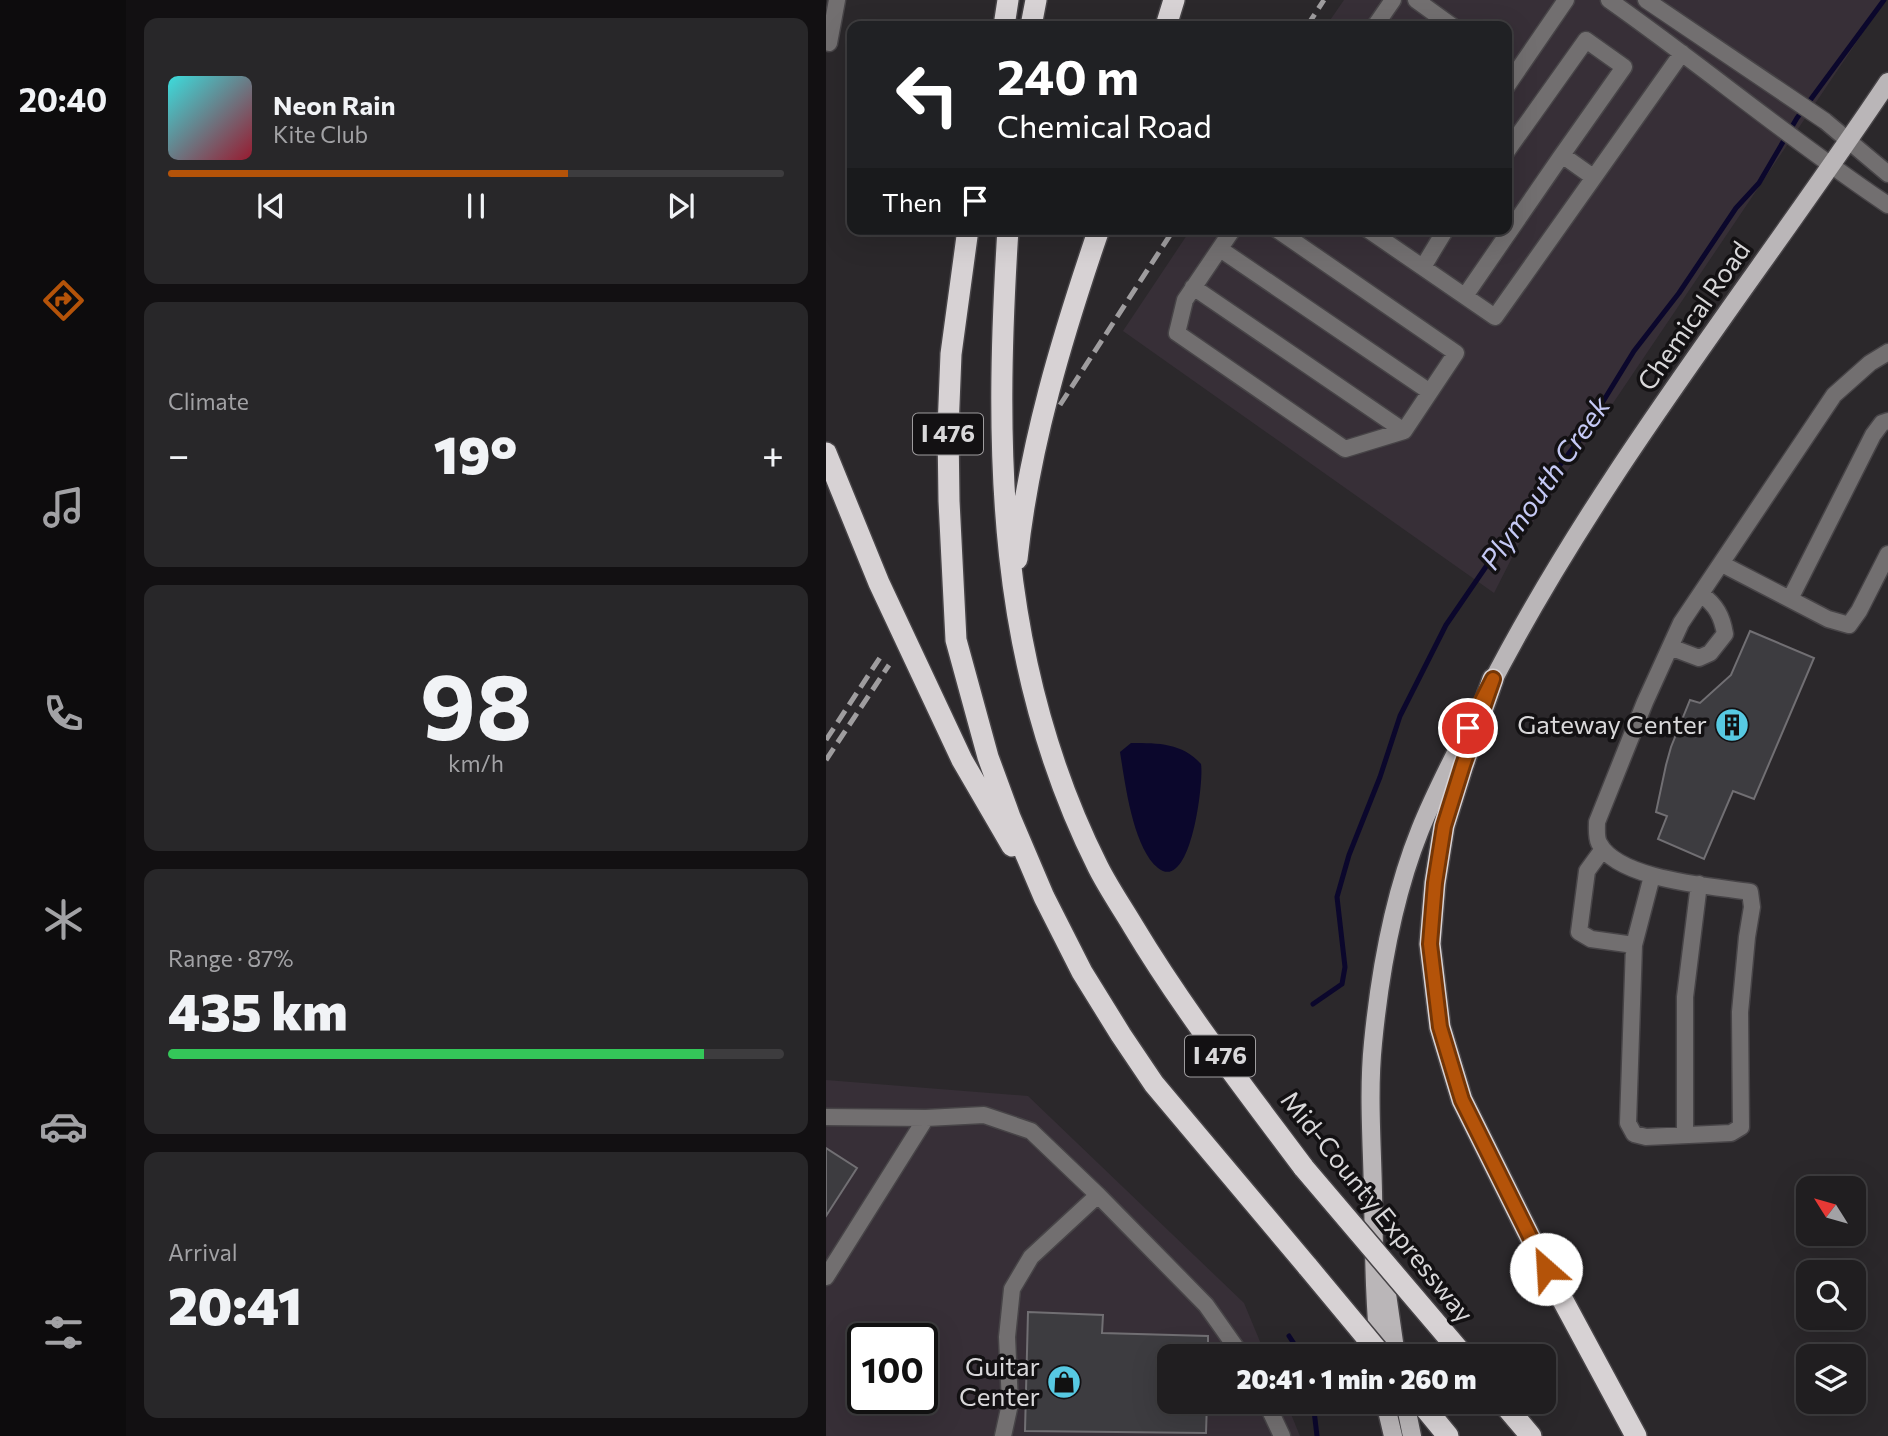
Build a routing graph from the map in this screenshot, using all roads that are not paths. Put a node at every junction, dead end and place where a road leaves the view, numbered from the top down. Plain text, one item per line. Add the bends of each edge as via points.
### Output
1 (837, 0) edge
2 (1008, 0) edge
3 (1035, 0) edge
4 (1174, 0) edge
5 (1393, 0) edge
6 (1416, 0) edge
7 (1566, 0) edge
8 (1609, 0) edge
9 (1646, 0) edge
10 (1005, 21) edge
11 (1032, 21) edge
12 (1168, 21) edge
13 (1378, 21) edge
14 (1440, 21) edge
15 (826, 43) edge
16 (1682, 52) junction
17 (1512, 72) edge
18 (1888, 82) edge
19 (1848, 142) junction
20 (1512, 144) edge
21 (1562, 155) junction
22 (1830, 166) junction
23 (1888, 174) edge
24 (1593, 177) junction
25 (1888, 205) edge
26 (1512, 217) edge
27 (967, 235) edge
28 (1008, 235) edge
29 (1097, 235) edge
30 (1229, 235) edge
31 (1285, 235) edge
32 (1376, 235) edge
33 (1442, 235) edge
34 (1498, 235) edge
35 (1220, 249) junction
36 (1423, 267) junction
37 (1193, 288) junction
38 (1465, 296) junction
39 (1888, 352) edge
40 (1430, 392) junction
41 (1888, 421) edge
42 (1404, 431) junction
43 (826, 453) edge
44 (1888, 554) edge
45 (1722, 564) junction
46 (1701, 594) junction
47 (1790, 599) junction
48 (1014, 603) junction
49 (1670, 647) junction
50 (1493, 679) junction
51 (1603, 849) junction
52 (1652, 876) junction
53 (1699, 884) junction
54 (1044, 897) junction
55 (1634, 945) junction
56 (826, 1117) edge
57 (926, 1118) junction
58 (1685, 1135) junction
59 (1373, 1176) junction
60 (1098, 1195) junction
61 (826, 1277) edge
62 (1234, 1344) edge
63 (1371, 1344) edge
64 (1379, 1344) edge
65 (1394, 1344) edge
66 (1454, 1344) edge
67 (1272, 1414) edge
68 (1388, 1414) edge
69 (1407, 1414) edge
70 (1430, 1414) edge
71 (1512, 1414) edge
72 (1003, 1436) edge
73 (1282, 1436) edge
74 (1393, 1436) edge
75 (1412, 1436) edge
76 (1448, 1436) edge
77 (1531, 1436) edge
78 (1636, 1436) edge

1 - 15 lane
2 - 10 highway
3 - 11 highway
4 - 12 highway
5 - 13 lane
6 - 14 lane
7 - 17 lane
8 - 16 lane
9 - 19 lane via 1825,121
16 - 22 lane
16 - 24 lane
18 - 19 main road, Chemical Road
19 - 22 main road, Chemical Road
19 - 23 lane
20 - 21 lane via 1586,40 1623,67
21 - 24 lane
21 - 26 lane
22 - 25 lane
22 - 50 main road, Chemical Road via 1622,464 1553,571
24 - 38 lane via 1495,317
27 - 54 highway, I 476 via 951,354 948,429 956,640 988,757
28 - 48 highway, Mid-County Expressway / I 476 via 1003,502
29 - 48 highway via 1034,452
30 - 35 lane
31 - 40 lane via 1456,353
32 - 36 lane
33 - 36 lane
34 - 38 lane
35 - 37 lane
35 - 40 lane
36 - 38 lane
37 - 42 lane
37 - 42 lane via 1185,300 1177,334 1311,426 1345,449
39 - 45 lane via 1834,396
40 - 42 lane
41 - 47 lane via 1873,435
43 - 54 highway via 879,583 962,760
44 - 47 lane via 1849,625
45 - 46 lane
45 - 47 lane
46 - 49 lane
46 - 49 lane via 1723,619 1725,634 1710,653 1699,658
48 - 66 highway, Mid-County Expressway / I 476, bridge via 1050,754 1099,869 1197,1026 1304,1168
49 - 51 lane via 1597,821
50 - 59 main road, Chemical Road via 1419,832 1388,940 1373,1045
50 - 78 highway via 1444,826 1435,883 1430,944 1440,1027 1462,1100
51 - 52 lane via 1611,859
51 - 55 lane via 1587,871 1579,932 1591,939
52 - 53 lane
52 - 55 lane
53 - 58 lane via 1685,997
53 - 58 lane via 1751,892 1740,1012 1742,1118 1741,1127 1731,1133
54 - 63 highway, I 476, bridge via 1082,972 1154,1084
55 - 58 lane via 1628,1123 1634,1134 1646,1137
56 - 57 lane
57 - 60 lane via 984,1115 1031,1131
57 - 61 lane
59 - 64 main road, Chemical Road
59 - 65 main road, Chemical Road
60 - 62 lane via 1206,1305
60 - 72 lane via 1031,1257 1012,1289 1007,1337 1010,1404
67 - 73 lane
68 - 74 main road
69 - 75 main road
70 - 76 highway
71 - 77 highway

